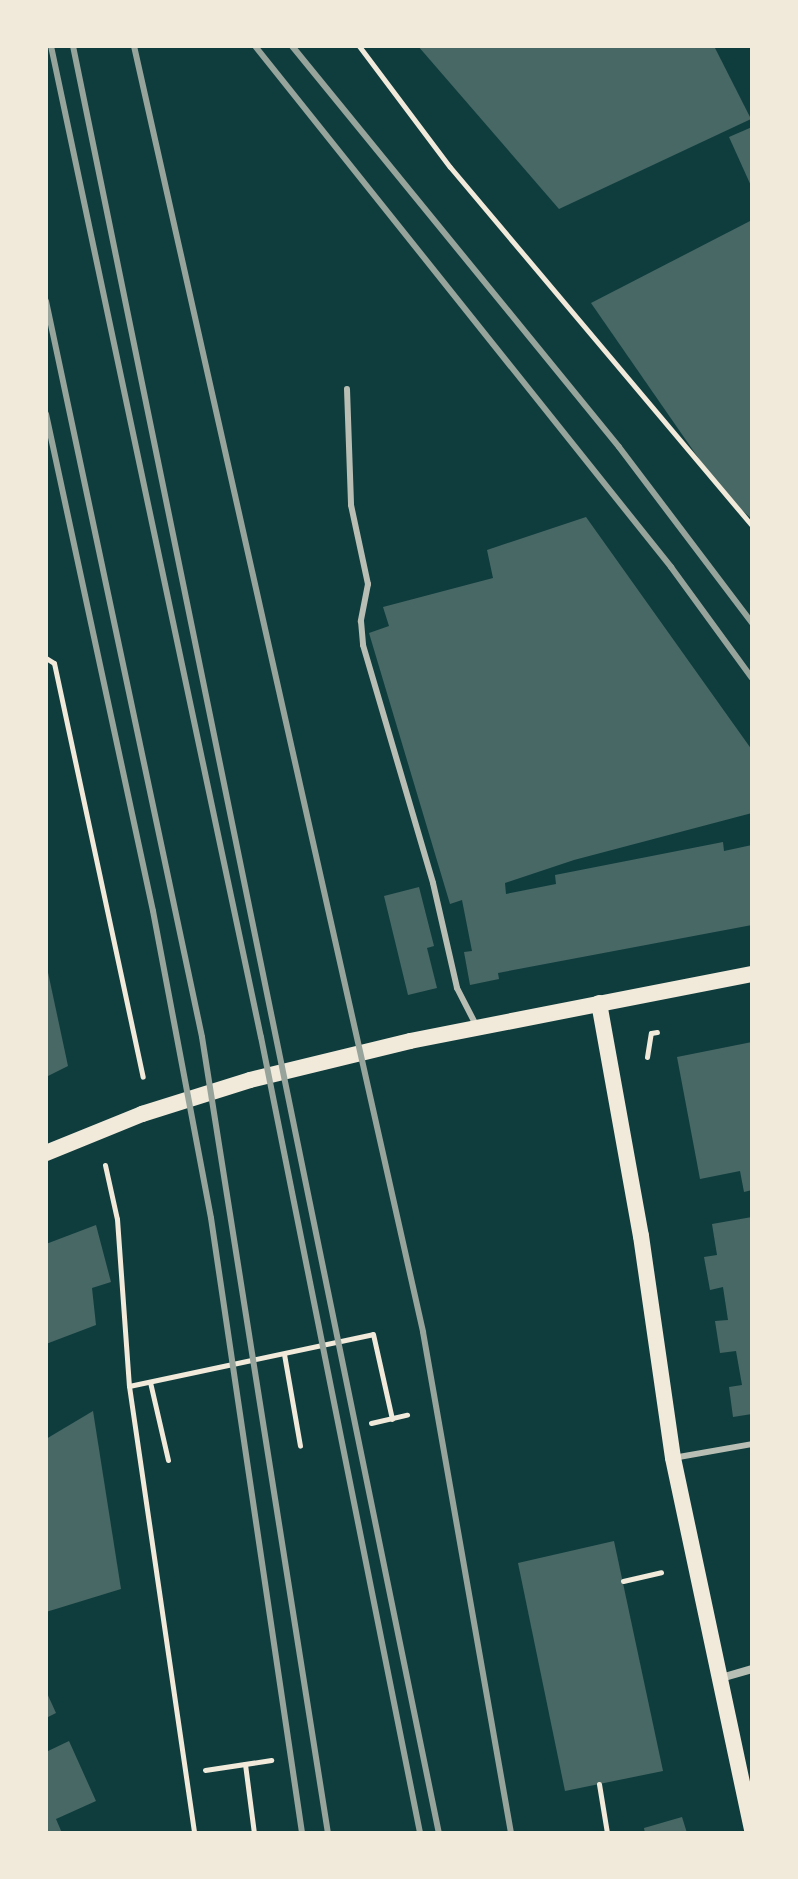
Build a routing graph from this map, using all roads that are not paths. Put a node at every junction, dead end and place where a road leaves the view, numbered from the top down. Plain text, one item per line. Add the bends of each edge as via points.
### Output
1 (347, 389) dead end
2 (752, 974) edge
3 (599, 1003) junction
4 (478, 1028) junction
5 (46, 1153) edge
6 (752, 1444) edge
7 (673, 1458) junction
8 (752, 1669) edge
9 (721, 1678) junction
10 (752, 1830) edge

1 - 4 lane via 351,505 368,584 363,645 433,883 457,988
2 - 3 main road
3 - 4 main road
3 - 7 main road
4 - 5 main road via 250,1080 142,1114
6 - 7 lane
7 - 9 main road
8 - 9 street
9 - 10 main road

